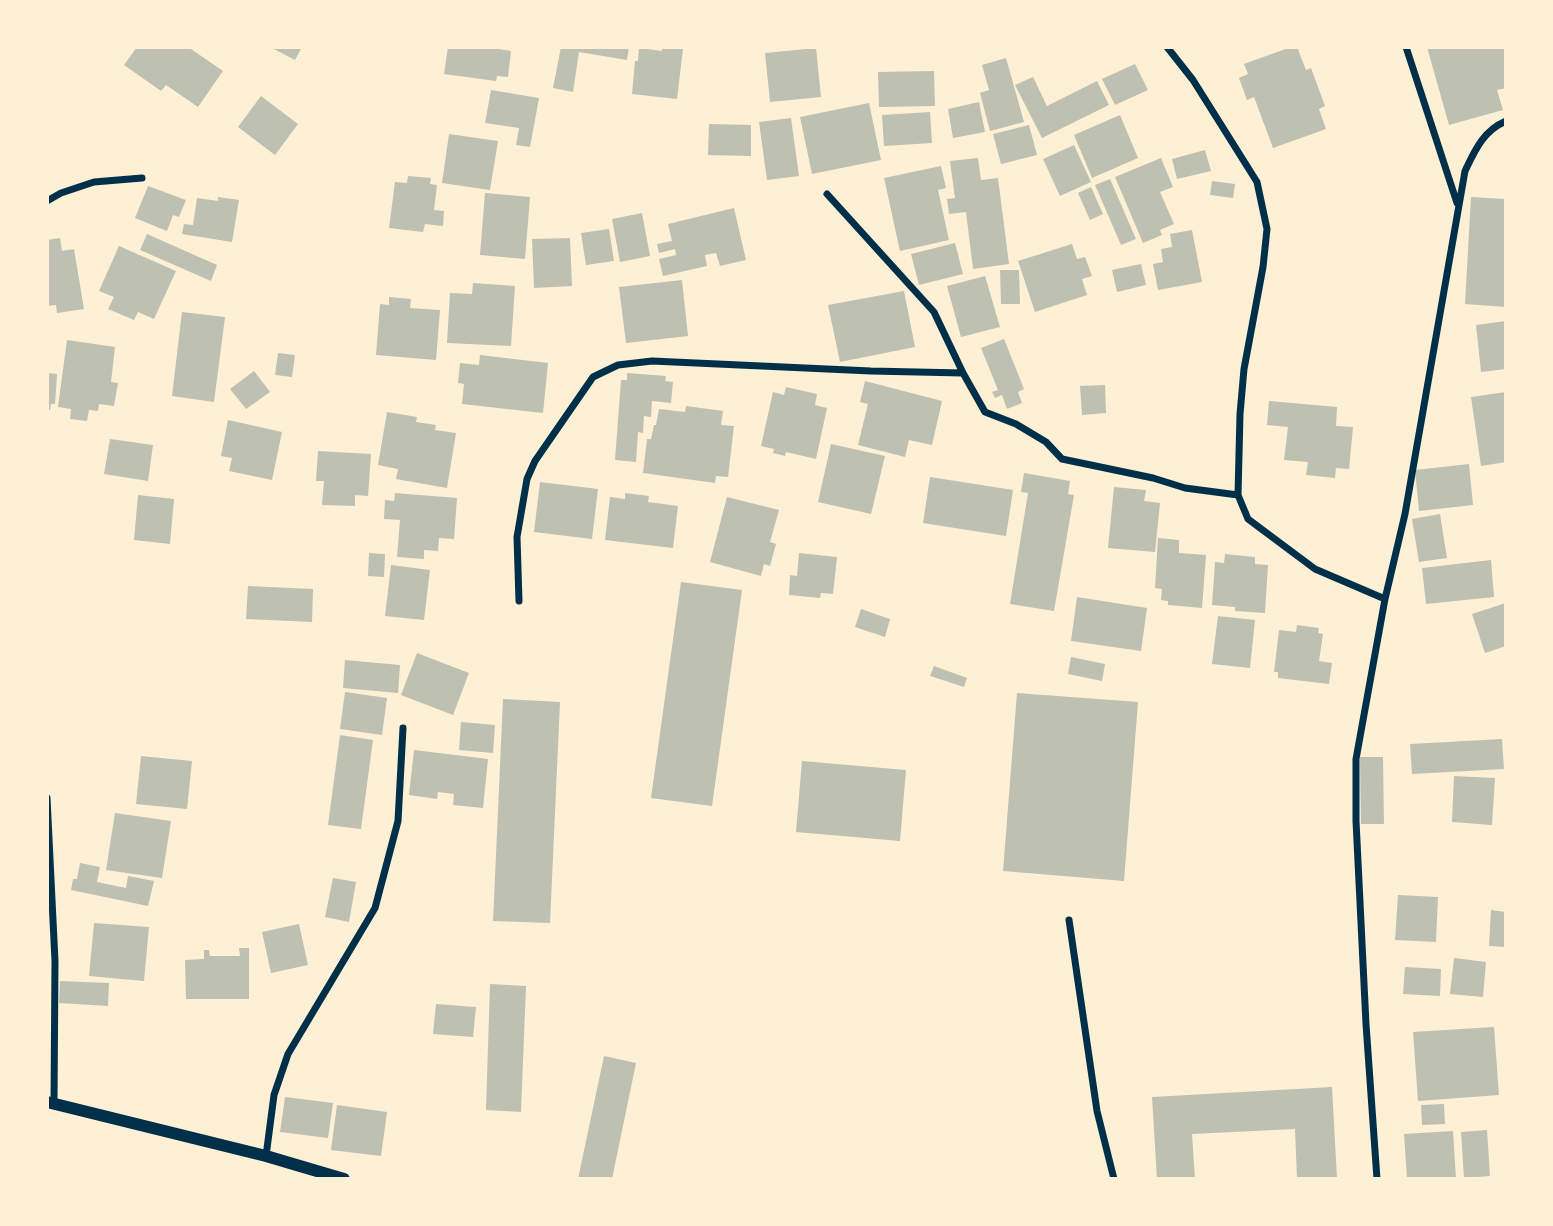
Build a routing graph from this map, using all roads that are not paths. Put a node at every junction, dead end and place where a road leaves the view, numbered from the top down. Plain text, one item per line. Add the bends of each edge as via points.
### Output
1 (1167, 47) edge
2 (1406, 47) edge
3 (1506, 121) edge
4 (142, 178) dead end
5 (827, 194) dead end
6 (47, 201) edge
7 (1458, 206) junction
8 (963, 373) junction
9 (1238, 495) junction
10 (1385, 599) junction
11 (519, 601) dead end
12 (403, 729) dead end
13 (47, 798) edge
14 (1069, 920) dead end
15 (51, 1102) edge
16 (266, 1156) junction
17 (344, 1179) edge
18 (1114, 1179) edge
19 (1377, 1179) edge

1 - 9 street via 1257,182 1267,229 1244,369
2 - 7 street
3 - 7 street via 1493,127 1476,148 1465,171
4 - 6 street via 94,182
5 - 8 street via 934,312
7 - 10 street via 1405,514
8 - 9 street via 985,412 1046,442 1062,459 1185,488
8 - 11 street via 652,361 618,365 593,377 527,479 517,537
9 - 10 street via 1248,519 1315,569
10 - 19 street via 1356,759
12 - 16 street via 398,821 375,908 288,1054 274,1095
13 - 15 street via 55,961
14 - 18 street via 1097,1111
15 - 16 street
16 - 17 street

